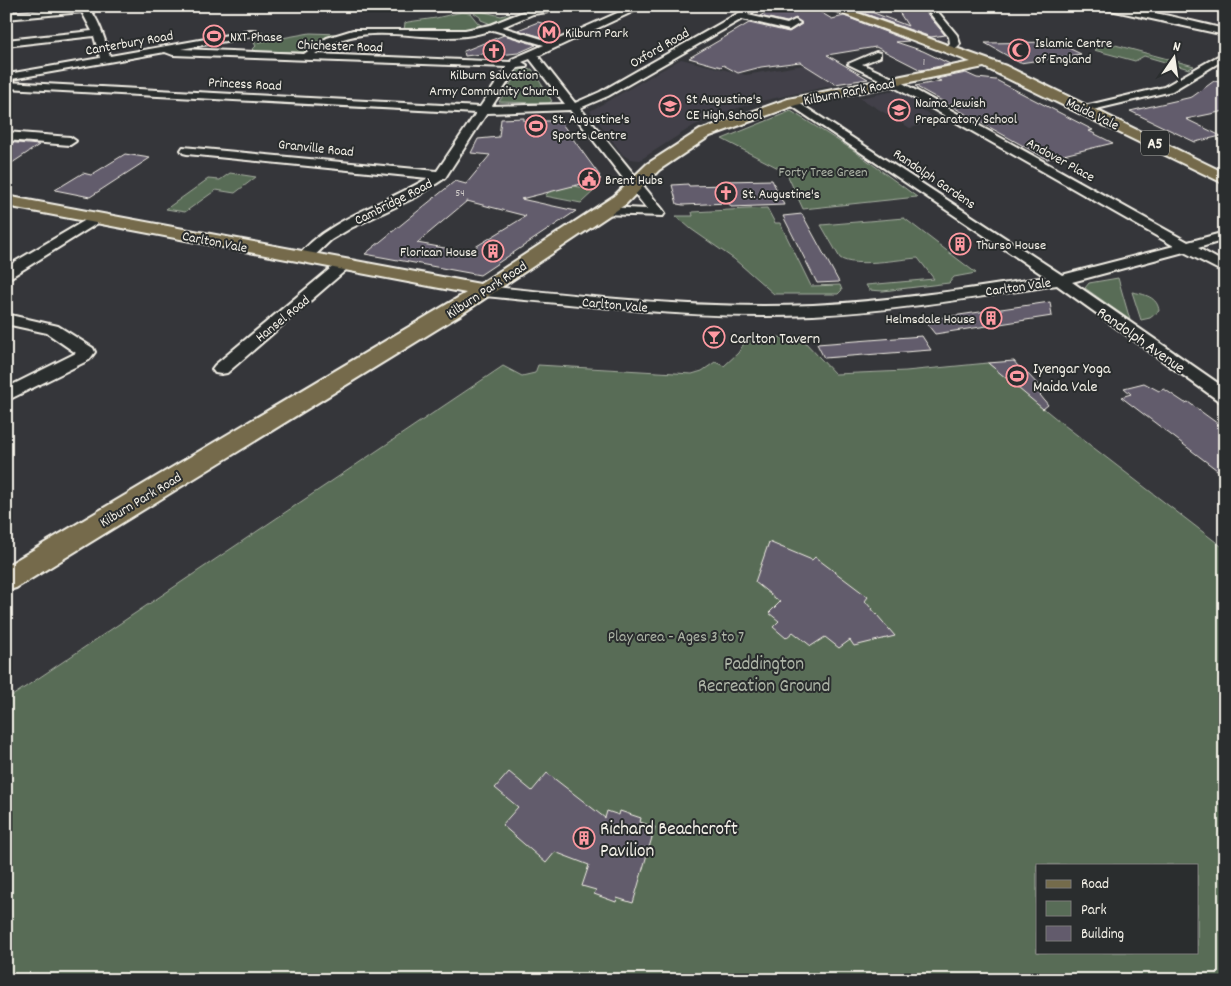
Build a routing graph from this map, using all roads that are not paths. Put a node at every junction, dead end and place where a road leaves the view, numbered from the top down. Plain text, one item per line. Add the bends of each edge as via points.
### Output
1 (641, 6) edge
2 (758, 6) edge
3 (827, 6) edge
4 (928, 6) edge
5 (1096, 6) edge
6 (1101, 6) edge
7 (545, 10) dead end
8 (6, 16) edge
9 (740, 16) junction
10 (795, 24) dead end
11 (493, 27) junction
12 (1225, 32) edge
13 (98, 33) junction
14 (256, 33) dead end
15 (6, 43) edge
16 (553, 45) junction
17 (952, 45) junction
18 (168, 49) junction
19 (876, 55) dead end
20 (1225, 55) edge
21 (306, 57) junction
22 (536, 58) junction
23 (106, 60) junction
24 (987, 63) junction
25 (513, 65) junction
26 (6, 78) edge
27 (894, 82) junction
28 (6, 85) edge
29 (793, 102) junction
30 (573, 107) junction
31 (1084, 109) junction
32 (483, 110) junction
33 (6, 136) edge
34 (70, 141) dead end
35 (187, 150) dead end
36 (441, 174) junction
37 (1225, 179) edge
38 (634, 185) junction
39 (6, 201) edge
40 (605, 211) junction
41 (96, 218) junction
42 (1225, 236) edge
43 (1189, 247) junction
44 (304, 258) junction
45 (342, 266) junction
46 (1225, 269) edge
47 (6, 274) edge
48 (1060, 280) junction
49 (484, 291) junction
50 (6, 319) edge
51 (221, 369) dead end
52 (6, 395) edge
53 (1225, 397) edge
54 (6, 580) edge

1 - 16 street, Chichester Road
2 - 9 street, Oxford Road
3 - 17 main road, A5 via 937,45
4 - 17 street via 954,37
5 - 6 street
6 - 12 street
7 - 11 street
8 - 13 street via 85,9
9 - 10 street via 789,27
9 - 30 street, Oxford Road via 604,94
11 - 16 street
11 - 21 street via 465,33 347,33 315,48
13 - 15 street
13 - 23 street
14 - 18 street, Canterbury Road
16 - 22 street, Chichester Road
17 - 24 main road, A5
18 - 21 street, Chichester Road via 173,52
18 - 23 street, Canterbury Road
19 - 27 street, Andover Place via 853,64
20 - 31 street via 1168,89
21 - 25 street, Chichester Road
22 - 25 street, Chichester Road
22 - 30 street
23 - 26 street, Canterbury Road
24 - 27 main road, Kilburn Park Road
24 - 31 main road, Maida Vale / A5
25 - 32 street, Cambridge Road
27 - 29 main road, Kilburn Park Road
27 - 43 street, Andover Place
28 - 32 street, Princess Road
29 - 38 main road, Kilburn Park Road via 705,133 653,167
29 - 48 street, Randolph Gardens
30 - 32 street, Oxford Road
30 - 38 street
31 - 37 main road, Maida Vale / A5
32 - 36 street, Cambridge Road
33 - 34 street
35 - 36 street, Granville Road
36 - 44 street, Cambridge Road via 411,194 326,237
38 - 40 main road, Kilburn Park Road
38 - 40 street via 658,213
39 - 41 main road, Carlton Vale
40 - 49 main road, Kilburn Park Road
41 - 44 main road, Carlton Vale
41 - 47 street
42 - 43 street, Carlton Vale
43 - 46 street, Andover Place
43 - 48 street, Carlton Vale
44 - 45 main road, Carlton Vale
45 - 49 main road, Carlton Vale
45 - 51 street, Hansel Road
48 - 49 street, Carlton Vale via 901,302 782,311 685,310
48 - 53 street, Randolph Avenue
49 - 54 main road, Kilburn Park Road
50 - 52 street via 52,329 86,352

